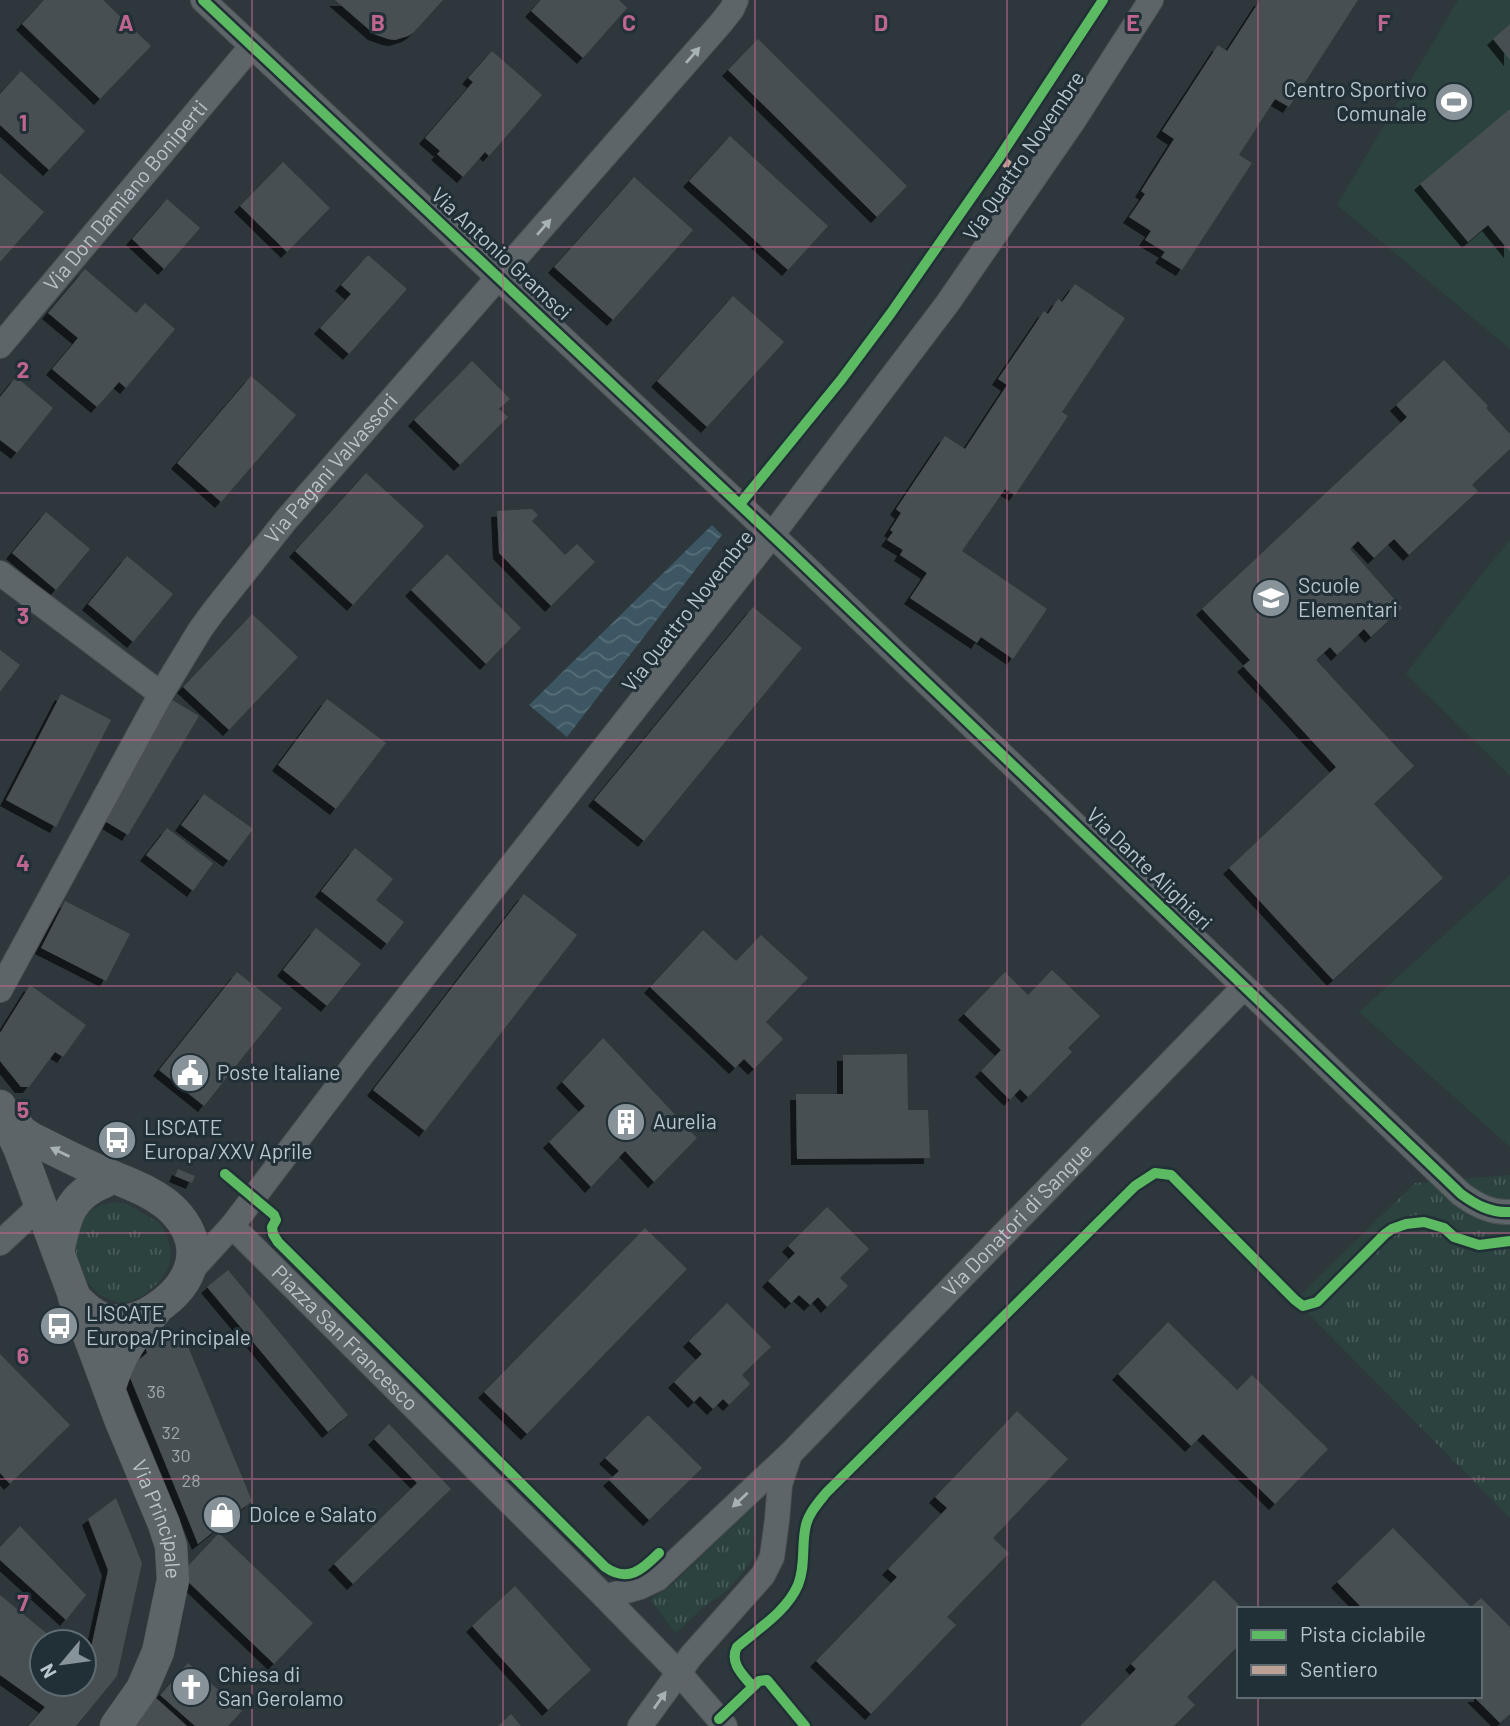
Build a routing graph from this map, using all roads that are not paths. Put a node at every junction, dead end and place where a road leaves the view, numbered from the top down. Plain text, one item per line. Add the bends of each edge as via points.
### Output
1 (203, 0) edge
2 (736, 0) edge
3 (1151, 0) edge
4 (251, 47) junction
5 (499, 278) junction
6 (0, 346) edge
7 (772, 535) junction
8 (0, 573) edge
9 (160, 694) junction
10 (1244, 987) junction
11 (0, 990) edge
12 (0, 1106) edge
13 (113, 1181) junction
14 (40, 1206) junction
15 (173, 1211) junction
16 (1510, 1212) edge
17 (232, 1226) junction
18 (0, 1243) edge
19 (58, 1252) junction
20 (189, 1273) junction
21 (75, 1297) junction
22 (160, 1306) junction
23 (108, 1389) junction
24 (790, 1454) junction
25 (605, 1597) junction
26 (680, 1673) junction
27 (116, 1726) edge
28 (640, 1726) edge
29 (725, 1726) edge

1 - 4 street, Via Antonio Gramsci
5 -> 2 street, Via Pagani Valvassori via 721,23
3 - 7 street, Via Quattro Novembre via 947,304
4 - 5 street, Via Antonio Gramsci
4 - 6 street, Via Don Damiano Boniperti
5 - 7 street, Via Antonio Gramsci
5 - 9 street, Via Pagani Valvassori via 247,568
7 - 10 street, Via Dante Alighieri
7 - 17 street, Via Quattro Novembre
8 - 9 street
9 - 11 street, Via Pagani Valvassori
10 - 16 street, Via Dante Alighieri via 1461,1194 1483,1208
10 - 24 street, Via Donatori di Sangue
13 -> 12 street via 31,1138
12 - 14 street
13 - 14 street via 71,1186
13 - 15 street via 153,1196
13 - 19 street via 95,1186 75,1201 64,1222
14 - 18 street
14 - 19 street
15 - 17 street via 202,1227
15 - 20 street via 193,1247
17 - 20 street
17 - 25 street, Piazza San Francesco
19 - 21 street
20 - 22 street
21 - 22 street via 95,1315 111,1320 138,1318
21 - 23 street, Via Principale
22 - 23 street via 134,1334
23 - 27 street, Via Principale via 168,1535 173,1569 153,1665
24 -> 25 street, Via Donatori di Sangue via 657,1579
24 - 26 street, Via Donatori di Sangue via 780,1484 768,1566
25 - 26 street, Piazza San Francesco
28 -> 26 street, Via Donatori di Sangue
26 - 29 street, Piazza San Francesco

